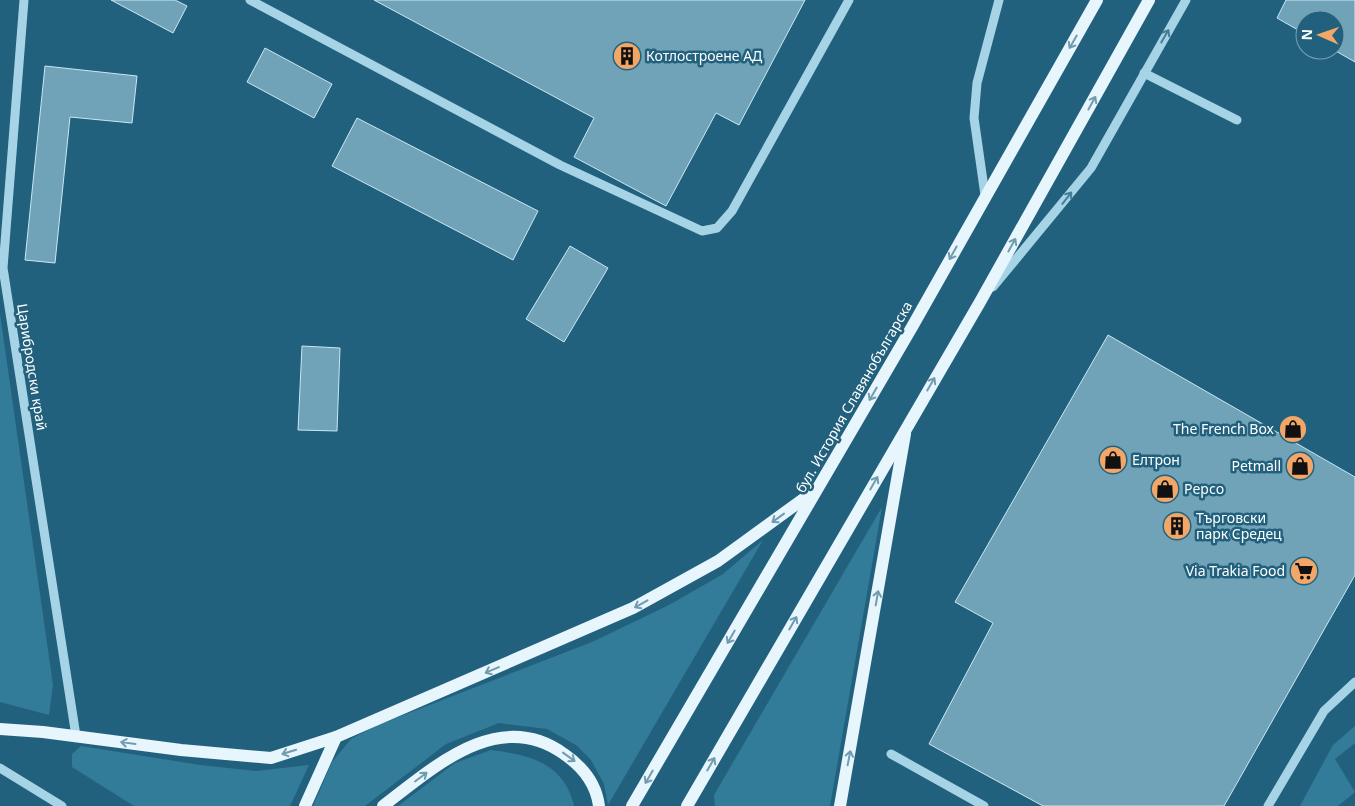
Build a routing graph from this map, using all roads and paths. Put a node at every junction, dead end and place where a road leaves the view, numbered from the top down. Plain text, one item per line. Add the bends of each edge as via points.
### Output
1 (24, 0) edge
2 (250, 0) edge
3 (849, 0) edge
4 (998, 0) edge
5 (1097, 0) edge
6 (1149, 0) edge
7 (1186, 0) edge
8 (1144, 73) junction
9 (1237, 120) dead end
10 (985, 195) junction
11 (980, 302) junction
12 (907, 426) junction
13 (818, 489) junction
14 (1355, 682) edge
15 (0, 729) edge
16 (76, 736) junction
17 (336, 737) junction
18 (891, 754) dead end
19 (0, 768) edge
20 (62, 806) edge
21 (305, 806) edge
22 (383, 806) edge
23 (599, 806) edge
24 (632, 806) edge
25 (687, 806) edge
26 (840, 806) edge
27 (984, 806) edge
28 (1268, 806) edge

1 - 16 street, Царибродски край via 3,268
2 - 3 street via 560,165 702,231 716,228 732,211
4 - 10 street via 976,83 974,118
5 -> 10 main road, бул. История Славянобългарска
11 -> 6 main road
8 -> 7 street
8 - 9 street
11 -> 8 street via 1091,168
10 -> 13 main road, бул. История Славянобългарска
12 -> 11 main road
25 -> 12 main road
26 -> 12 main road
13 -> 17 main road via 718,561 633,608
13 -> 24 main road, бул. История Славянобългарска
14 - 28 street via 1324,711
15 - 16 main road
17 -> 16 main road via 271,758
17 - 21 main road
18 - 27 street
19 - 20 street
22 -> 23 main road via 448,756 484,740 521,737 555,748 578,764 593,786

